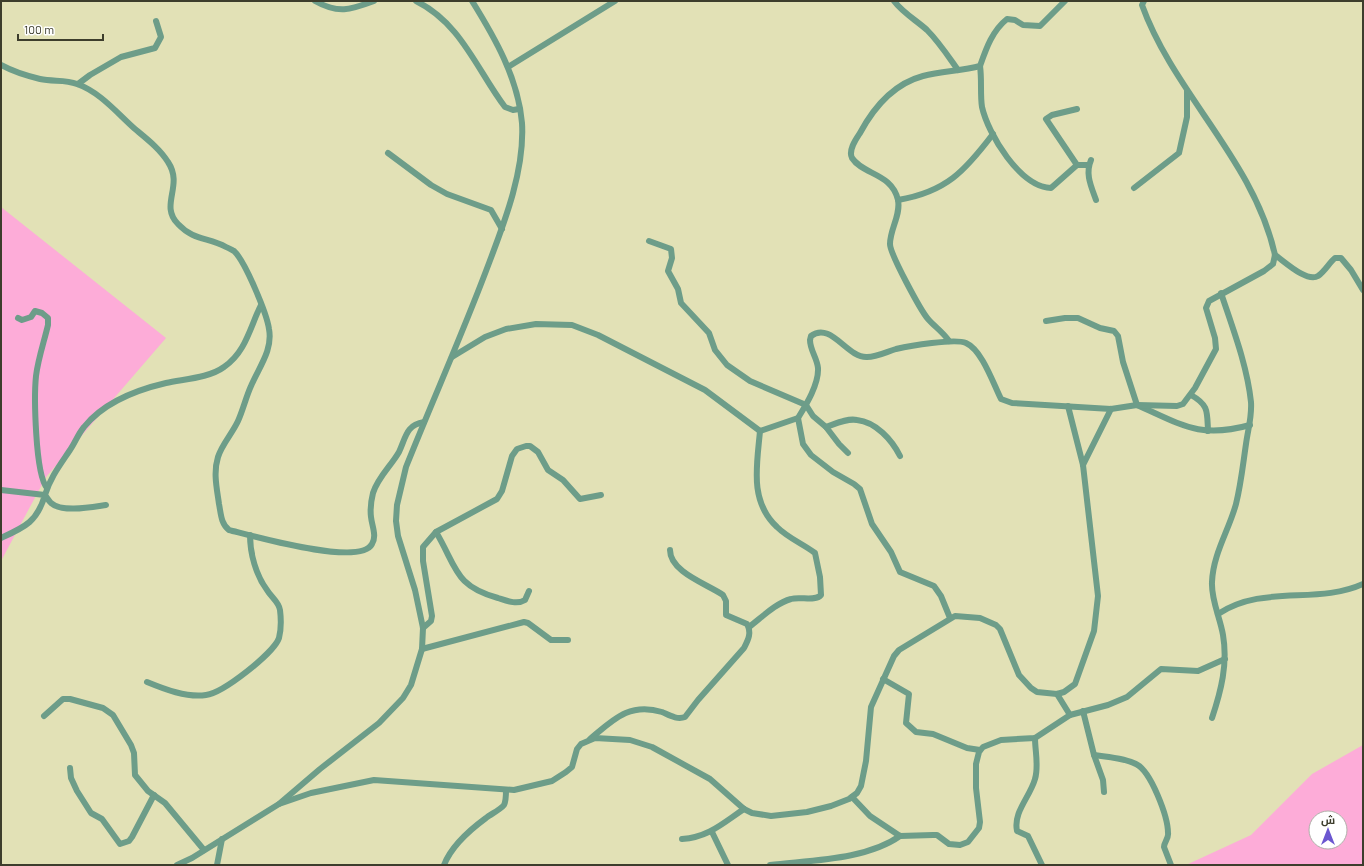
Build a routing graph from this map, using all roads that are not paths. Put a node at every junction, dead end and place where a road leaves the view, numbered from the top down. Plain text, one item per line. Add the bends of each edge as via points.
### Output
1 (315, 1) edge
2 (374, 1) edge
3 (416, 1) edge
4 (472, 1) edge
5 (616, 1) edge
6 (894, 1) edge
7 (1065, 1) edge
8 (1141, 2) edge
9 (156, 22) dead end
10 (1, 65) edge
11 (980, 66) junction
12 (508, 67) junction
13 (958, 70) junction
14 (78, 84) junction
15 (1187, 91) junction
16 (520, 109) junction
17 (1077, 109) dead end
18 (993, 134) junction
19 (388, 153) dead end
20 (1077, 165) junction
21 (1134, 188) dead end
22 (898, 200) junction
23 (1096, 200) dead end
24 (502, 229) junction
25 (649, 241) dead end
26 (1274, 255) junction
27 (1363, 290) edge
28 (1221, 293) junction
29 (261, 305) junction
30 (18, 318) dead end
31 (1046, 321) dead end
32 (949, 341) junction
33 (451, 357) junction
34 (1191, 395) junction
35 (806, 405) junction
36 (1137, 405) junction
37 (1068, 406) junction
38 (1111, 409) junction
39 (798, 418) junction
40 (424, 422) junction
41 (1250, 425) junction
42 (826, 427) junction
43 (760, 431) junction
44 (1208, 431) junction
45 (848, 453) dead end
46 (900, 456) dead end
47 (1083, 465) junction
48 (47, 488) junction
49 (1, 490) edge
50 (45, 495) junction
51 (601, 495) dead end
52 (106, 505) dead end
53 (436, 532) junction
54 (250, 535) junction
55 (1, 538) edge
56 (670, 550) dead end
57 (1363, 584) edge
58 (529, 591) dead end
59 (1218, 614) junction
60 (950, 618) junction
61 (749, 627) junction
62 (423, 628) junction
63 (568, 640) dead end
64 (422, 649) junction
65 (1225, 659) junction
66 (883, 680) junction
67 (147, 682) dead end
68 (1057, 694) junction
69 (1083, 711) junction
70 (1070, 715) junction
71 (44, 716) dead end
72 (1212, 718) dead end
73 (1035, 738) junction
74 (587, 741) junction
75 (980, 750) junction
76 (1094, 755) junction
77 (70, 768) dead end
78 (506, 790) junction
79 (1104, 792) dead end
80 (154, 795) junction
81 (852, 797) junction
82 (279, 804) junction
83 (744, 808) junction
84 (712, 832) junction
85 (900, 836) junction
86 (222, 839) junction
87 (682, 839) dead end
88 (204, 850) junction
89 (177, 865) edge
90 (217, 865) edge
91 (444, 865) edge
92 (728, 865) edge
93 (770, 865) edge
94 (1042, 865) edge
95 (1171, 865) edge

1 - 2 street via 324,6 348,10
3 - 16 street via 430,8 458,34 505,107
4 - 12 street
5 - 12 street
6 - 13 street via 942,46
7 - 11 street via 1040,26 1023,25 1007,19 989,42
8 - 15 street via 1151,29
9 - 14 street via 162,37 155,48 121,57
10 - 14 street via 40,79 64,80
11 - 13 street
11 - 18 street via 983,109
12 - 16 street
13 - 22 street via 923,76 894,91 872,111 853,145 851,153 854,159 884,179
14 - 29 street via 93,92 158,149 174,174 170,203 172,218 184,231 225,246 234,252
15 - 21 street via 1187,117 1179,153
15 - 26 street via 1249,185
16 - 24 street via 520,162
17 - 20 street via 1046,119
18 - 20 street via 1020,172 1048,188 1053,187
18 - 22 street via 968,165 945,183 931,192
19 - 24 street via 447,194 490,210
20 - 23 street via 1089,163 1091,186
22 - 32 street via 891,250 927,318
24 - 33 street
25 - 35 street via 671,249 672,258 668,271 678,289 681,303 709,333 715,350 727,365 750,381
26 - 27 street via 1312,278 1318,276 1336,258 1341,258
26 - 28 street via 1271,267
28 - 34 street via 1209,301 1206,308 1216,349
28 - 41 street via 1245,370 1251,402
29 - 48 street via 249,337 240,352 224,367 214,373 145,388 116,400 97,412 78,436
29 - 54 street via 268,324 270,342 238,420 218,457 215,472 223,524 229,530
30 - 48 street via 22,320 31,317 35,311 48,318 36,375 35,422 44,485
31 - 36 street via 1078,318 1114,331 1118,336 1123,362
32 - 35 street via 907,347 866,357 858,356 828,335 814,334 810,343 817,372
32 - 37 street via 964,342 974,349 1005,402
33 - 40 street
33 - 43 street via 479,340 506,329 536,324 572,325 598,335 705,390
34 - 36 street via 1183,404 1177,406
34 - 44 street via 1202,401 1206,407
35 - 39 street
35 - 42 street via 813,416
36 - 38 street
36 - 44 street via 1188,428
37 - 38 street
37 - 47 street
38 - 47 street
39 - 43 street
39 - 60 street via 803,444 811,455 860,489 872,524 891,552 900,572 936,588
40 - 54 street via 416,423 409,428 398,453 376,485 371,504 374,542 368,550 332,552
40 - 62 street via 400,486 396,521
41 - 44 street via 1224,431
41 - 59 street via 1236,502 1221,541 1213,572 1212,589
42 - 45 street
42 - 46 street via 854,420 862,421 876,428 890,440
43 - 61 street via 758,498 777,527 815,553 821,595 818,598 792,598
47 - 68 street via 1086,507 1097,582 1096,612 1089,648 1075,684
48 - 50 street
49 - 50 street
50 - 52 street via 57,506 78,508
50 - 55 street via 32,521
51 - 53 street via 580,499 563,480 548,470 538,452 530,446 521,447 512,456 502,491 497,499
53 - 58 street via 457,573 474,590 516,603 525,600
53 - 62 street via 423,546 432,616 431,621
54 - 67 street via 252,558 266,590 280,609 277,642 269,653 217,692 192,695 162,689
56 - 61 street via 670,557 675,564 690,577 725,597 726,615 745,622
57 - 59 street via 1332,594 1284,595 1244,602 1232,605
59 - 65 street
60 - 66 street via 899,650
60 - 68 street via 980,618 996,625 1025,683 1037,692
61 - 74 street via 749,638 744,648 685,717 676,718 658,711 638,709 616,717
62 - 64 street
63 - 64 street via 550,640 524,622
64 - 82 street via 411,685 393,710
65 - 69 street via 1198,671 1161,669 1127,698
65 - 72 street via 1225,672
66 - 75 street via 909,694 906,723 911,729 922,734 938,735 967,748
66 - 81 street via 869,715 863,778 857,793
68 - 70 street
69 - 70 street
69 - 76 street
70 - 73 street
71 - 80 street via 63,699 110,712 131,745 135,775
73 - 75 street via 1001,740
73 - 94 street via 1035,779 1016,819 1017,831 1028,836
74 - 78 street via 577,749 572,767 552,781
74 - 83 street via 594,738 630,740 652,747 710,779
75 - 85 street via 976,764 976,788 980,826 973,838 965,844 954,845 937,835
76 - 79 street via 1103,780
76 - 95 street via 1131,762 1142,769 1166,817 1168,836 1164,847
77 - 80 street via 77,791 91,813 102,819 120,844 132,838
78 - 82 street via 374,780 311,793
78 - 91 street via 506,799 502,807 481,821
80 - 88 street via 165,803
81 - 83 street via 842,803 807,812 771,816 760,815
81 - 85 street via 870,816
82 - 86 street
83 - 84 street
84 - 87 street
84 - 92 street
85 - 93 street via 885,845 856,853
86 - 88 street
86 - 90 street
88 - 89 street

